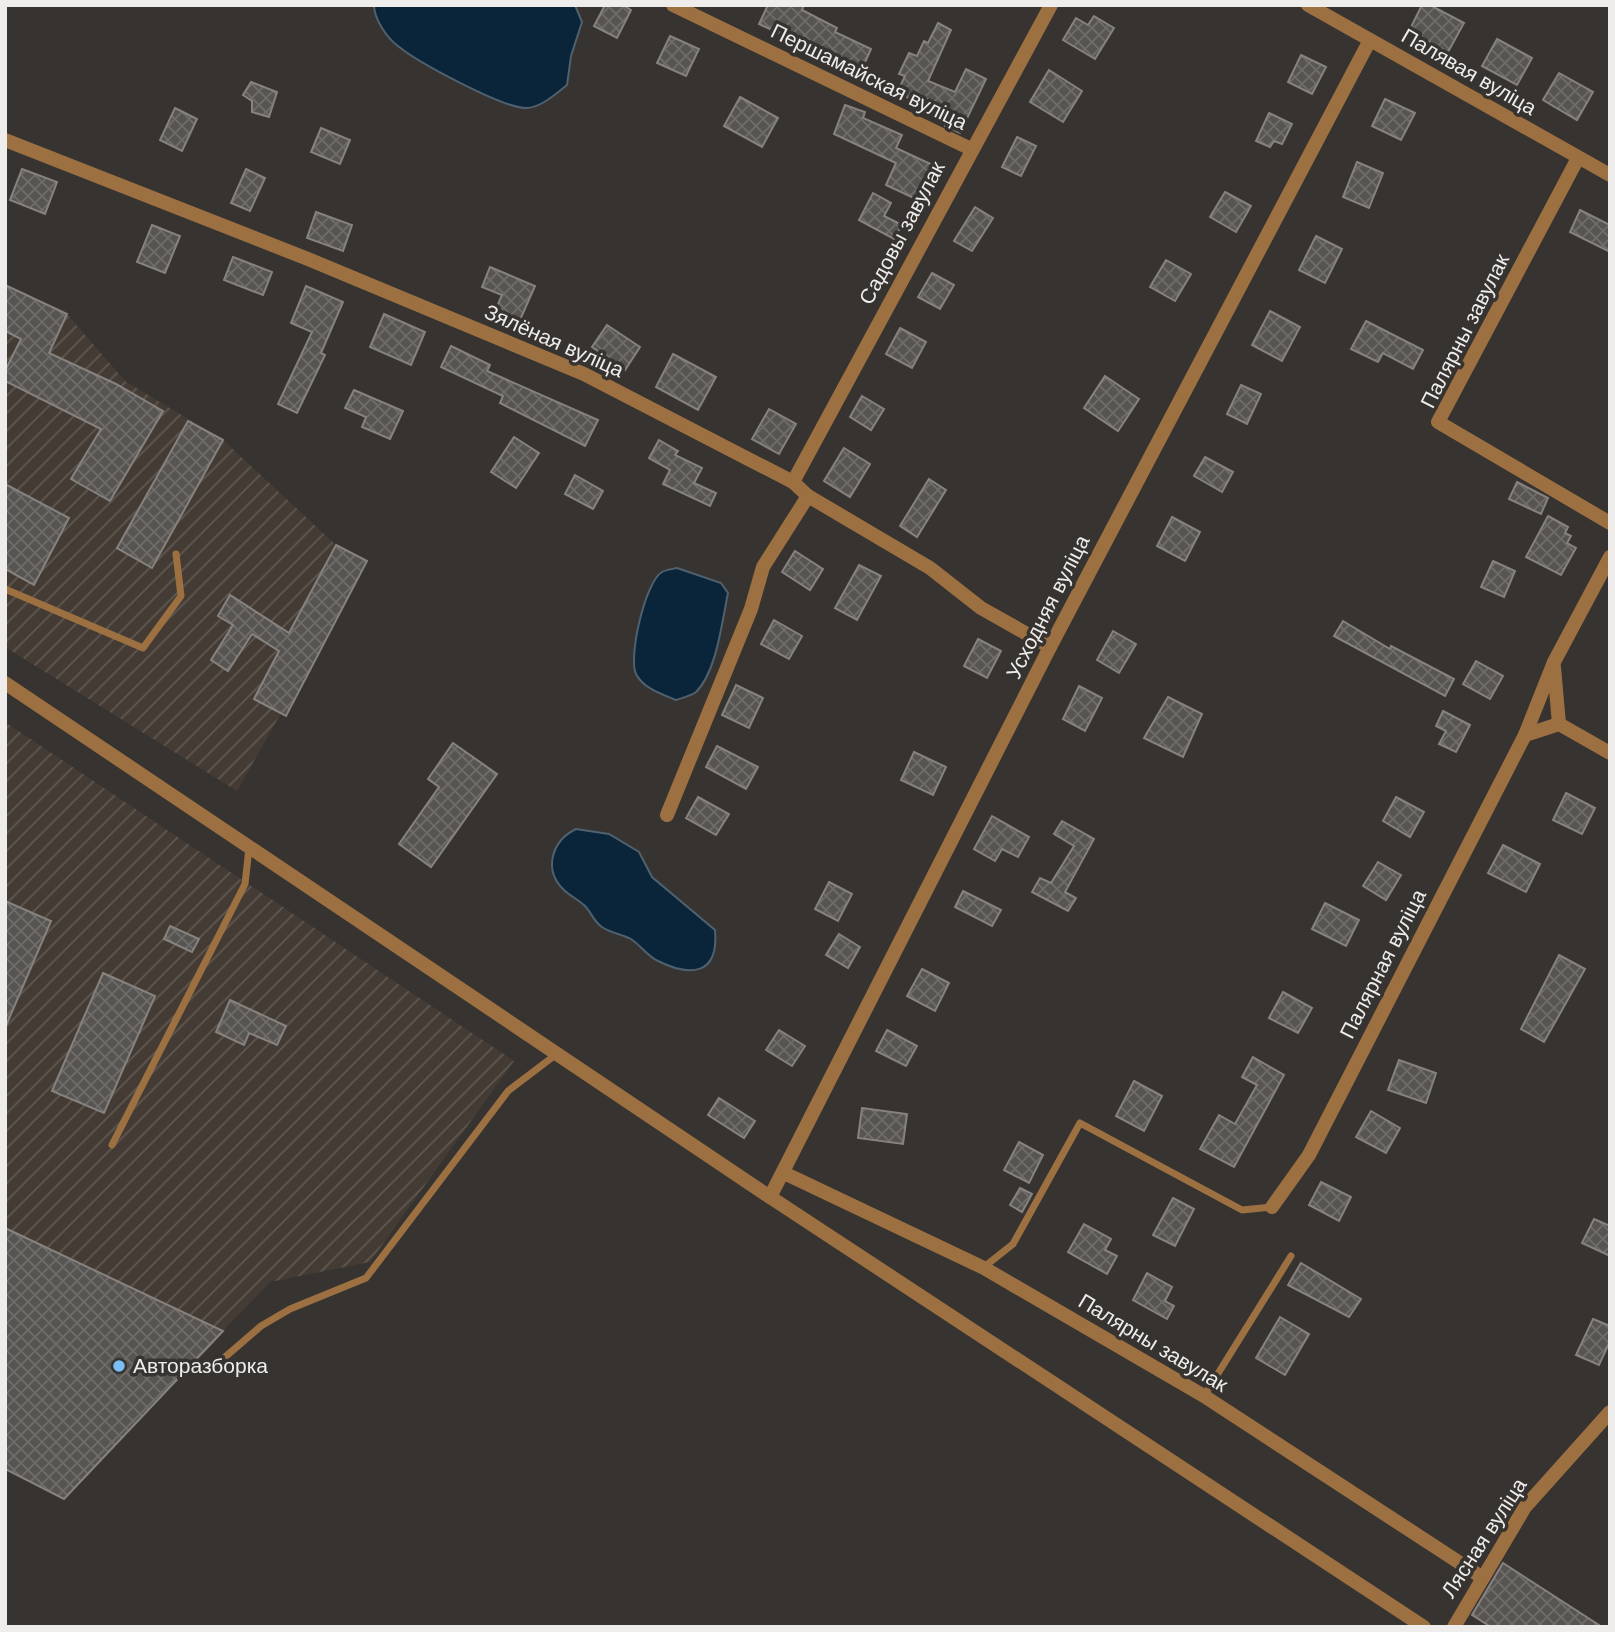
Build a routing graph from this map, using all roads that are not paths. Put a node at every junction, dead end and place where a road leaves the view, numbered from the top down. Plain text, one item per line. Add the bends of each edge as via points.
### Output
1 (673, 5) edge
2 (1051, 5) edge
3 (1308, 5) edge
4 (1370, 40) junction
5 (5, 140) edge
6 (971, 149) junction
7 (1578, 158) junction
8 (1610, 175) edge
9 (793, 482) junction
10 (808, 496) junction
11 (1610, 523) edge
12 (176, 554) dead end
13 (1610, 557) edge
14 (5, 589) edge
15 (1050, 647) junction
16 (1554, 662) junction
17 (5, 683) edge
18 (1559, 724) junction
19 (1525, 735) junction
20 (1610, 753) edge
21 (667, 815) dead end
22 (249, 847) junction
23 (558, 1052) junction
24 (112, 1145) dead end
25 (784, 1172) junction
26 (770, 1197) junction
27 (1272, 1207) joint
28 (1292, 1256) dead end
29 (984, 1268) junction
30 (198, 1370) dead end
31 (1204, 1396) junction
32 (1610, 1412) edge
33 (1483, 1578) junction
34 (1424, 1627) edge
35 (1454, 1627) edge

1 - 6 street, Першамайская вуліца
2 - 6 street, Садовы завулак
3 - 4 street, Палявая вуліца
4 - 7 street, Палявая вуліца
4 - 15 street, Усходняя вуліца
5 - 9 street, Зялёная вуліца via 583,374
6 - 9 street, Садовы завулак
7 - 8 street, Палявая вуліца
7 - 11 street, Палярны завулак via 1438,422
9 - 10 street, Зялёная вуліца
10 - 15 street, Зялёная вуліца
10 - 21 street via 763,567 751,609
12 - 14 lane via 181,596 144,648
13 - 16 street
15 - 25 street, Усходняя вуліца
16 - 18 street
16 - 19 street
17 - 22 street
18 - 19 street
18 - 20 street
19 - 27 street, Палярная вуліца via 1309,1155
22 - 23 street
22 - 24 lane via 245,884
23 - 26 street
23 - 30 lane via 508,1091 366,1278 290,1309 261,1326 210,1370
25 - 26 street, Усходняя вуліца
25 - 29 street, Палярны завулак
26 - 34 street
27 - 29 lane via 1242,1210 1080,1123 1013,1244
28 - 31 lane
29 - 31 street, Палярны завулак
31 - 33 street, Палярны завулак
32 - 33 street, Лясная вуліца via 1525,1507
33 - 35 street, Лясная вуліца

